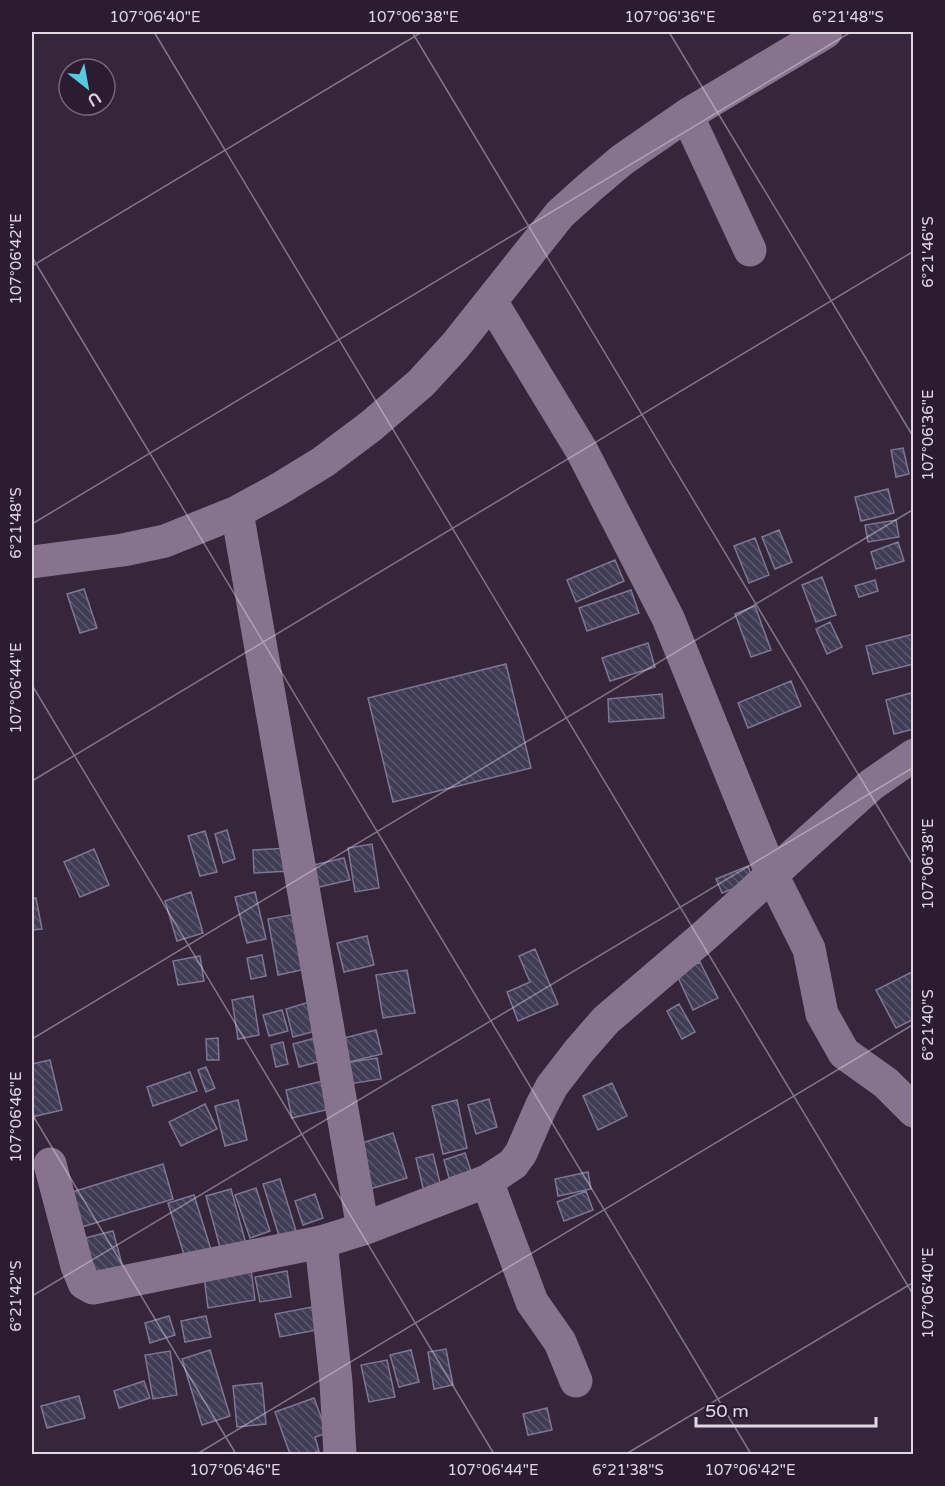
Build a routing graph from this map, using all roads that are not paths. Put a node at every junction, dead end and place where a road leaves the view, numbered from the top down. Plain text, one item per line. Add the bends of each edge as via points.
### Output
1 (817, 34) edge
2 (687, 114) junction
3 (750, 250) dead end
4 (491, 301) junction
5 (237, 512) junction
6 (32, 562) edge
7 (914, 755) edge
8 (772, 875) junction
9 (914, 1111) edge
10 (50, 1164) dead end
11 (487, 1181) junction
12 (363, 1229) junction
13 (321, 1242) junction
14 (576, 1381) dead end
15 (340, 1455) edge

1 - 2 street
2 - 3 street
2 - 4 street via 622,160 561,214
4 - 5 street via 422,383 371,426 322,462
4 - 8 street via 582,451 668,618
5 - 6 street via 165,541
5 - 12 street
7 - 8 street via 871,785
8 - 9 street via 809,949 822,1014 844,1053 886,1083
8 - 11 street via 606,1020 552,1086 513,1164
10 - 13 street via 77,1266 84,1283 93,1288
11 - 12 street
11 - 14 street via 532,1302 560,1342
12 - 13 street
13 - 15 street

